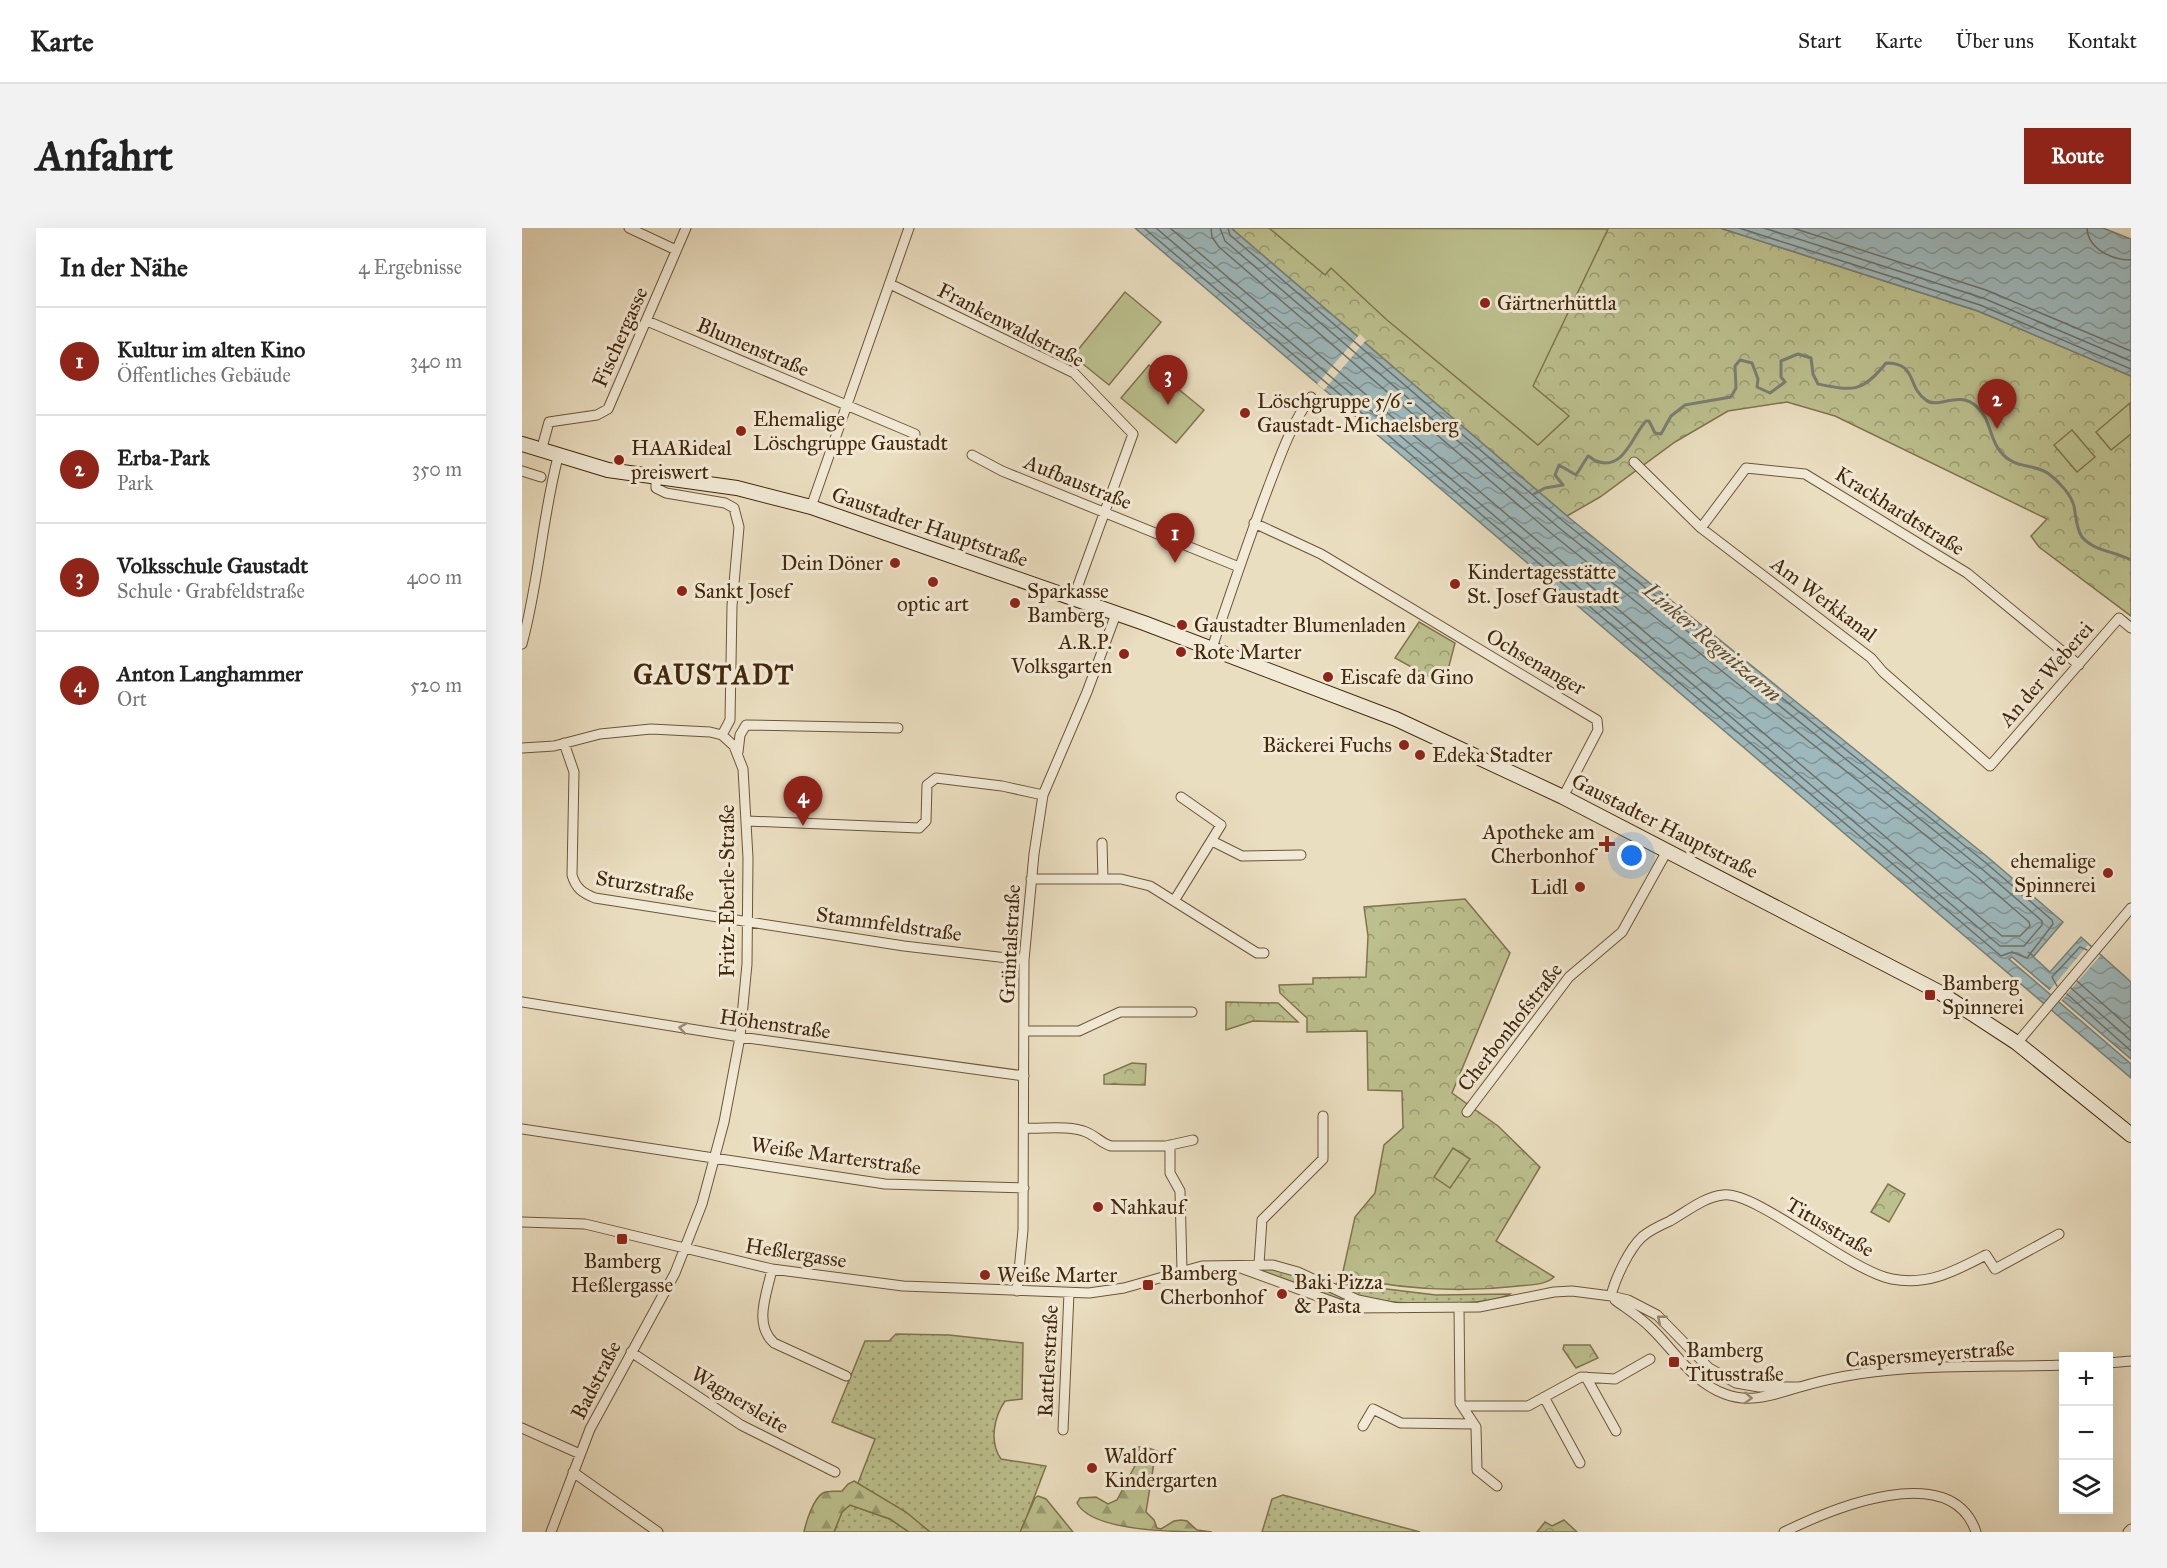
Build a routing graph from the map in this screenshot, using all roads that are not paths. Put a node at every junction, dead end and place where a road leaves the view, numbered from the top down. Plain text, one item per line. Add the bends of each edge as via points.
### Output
1 (629, 228) edge
2 (686, 228) edge
3 (909, 228) edge
4 (676, 250) junction
5 (890, 284) junction
6 (647, 321) junction
7 (1311, 397) dead end
8 (846, 405) junction
9 (915, 434) dead end
10 (522, 444) edge
11 (541, 451) junction
12 (972, 455) dead end
13 (558, 456) junction
14 (1634, 462) dead end
15 (522, 471) edge
16 (541, 477) dead end
17 (656, 477) junction
18 (811, 507) junction
19 (1104, 512) junction
20 (1254, 523) junction
21 (1701, 528) junction
22 (1239, 567) junction
23 (1073, 599) junction
24 (1116, 614) junction
25 (2131, 628) edge
26 (522, 644) edge
27 (1212, 648) junction
28 (2079, 665) junction
29 (729, 725) junction
30 (746, 725) junction
31 (898, 728) dead end
32 (722, 735) junction
33 (564, 743) junction
34 (522, 748) edge
35 (738, 752) junction
36 (1990, 766) joint
37 (1043, 795) junction
38 (1181, 797) dead end
39 (1563, 797) junction
40 (747, 821) junction
41 (1212, 841) junction
42 (1102, 843) dead end
43 (1667, 851) junction
44 (1301, 855) dead end
45 (1031, 879) junction
46 (1103, 879) junction
47 (1174, 901) junction
48 (2131, 908) edge
49 (748, 921) junction
50 (1264, 953) dead end
51 (1024, 960) junction
52 (522, 1002) edge
53 (1192, 1012) dead end
54 (1024, 1031) junction
55 (741, 1037) junction
56 (2017, 1043) junction
57 (1024, 1076) junction
58 (1467, 1112) dead end
59 (1323, 1116) dead end
60 (1024, 1128) junction
61 (522, 1129) edge
62 (2131, 1135) edge
63 (1193, 1140) dead end
64 (1170, 1145) junction
65 (715, 1157) junction
66 (1024, 1188) junction
67 (522, 1222) edge
68 (2059, 1234) dead end
69 (686, 1250) junction
70 (1260, 1264) junction
71 (1230, 1265) junction
72 (772, 1269) junction
73 (1182, 1270) junction
74 (1017, 1291) junction
75 (1069, 1293) junction
76 (1611, 1296) junction
77 (1459, 1307) junction
78 (1397, 1308) junction
79 (631, 1352) junction
80 (1650, 1359) dead end
81 (2131, 1361) edge
82 (2113, 1363) edge
83 (2059, 1365) edge
84 (846, 1376) dead end
85 (1586, 1377) junction
86 (1799, 1387) junction
87 (1544, 1397) junction
88 (1462, 1406) junction
89 (1474, 1424) junction
90 (1363, 1426) dead end
91 (522, 1428) edge
92 (1063, 1430) dead end
93 (1616, 1431) dead end
94 (580, 1454) junction
95 (1580, 1463) dead end
96 (573, 1472) junction
97 (835, 1472) dead end
98 (1497, 1486) dead end
99 (551, 1532) edge
100 (658, 1532) edge
101 (1785, 1532) edge
102 (1976, 1532) edge

1 - 4 street
2 - 4 street, Fischergasse
3 - 5 street
4 - 6 street, Fischergasse
5 - 8 street
5 - 19 street, Frankenwaldstraße via 1074,373 1133,434
6 - 8 street, Blumenstraße
6 - 11 street, Fischergasse via 608,409 549,422
7 - 20 street via 1282,452
8 - 9 street
8 - 18 street
10 - 11 street, Gaustadter Hauptstraße
11 - 13 street, Gaustadter Hauptstraße
12 - 19 street, Aufbaustraße
13 - 17 street, Gaustadter Hauptstraße via 608,470
13 - 26 street via 536,587
14 - 21 street, Am Werkkanal
15 - 16 street
17 - 18 street, Gaustadter Hauptstraße via 739,489
17 - 29 street via 656,488 666,493 725,503 736,512 739,527 732,606
18 - 23 street, Gaustadter Hauptstraße
19 - 22 street, Aufbaustraße
19 - 23 street
20 - 22 street
20 - 39 street, Ochsenanger via 1321,554 1597,720 1598,730
21 - 28 street, Krackhardtstraße via 1746,468 1805,474 1967,573
21 - 36 street, Am Werkkanal via 1871,657
22 - 27 street
23 - 24 street, Gaustadter Hauptstraße
24 - 27 street, Gaustadter Hauptstraße
24 - 37 street, Grüntalstraße
25 - 28 street, An der Weberei via 2119,618
27 - 39 street, Gaustadter Hauptstraße via 1378,711
28 - 36 street, An der Weberei
29 - 30 street
29 - 32 street
30 - 31 street
30 - 35 street
32 - 33 street via 651,729 600,734
32 - 35 street
33 - 34 street
33 - 49 street, Sturzstraße via 574,771 572,875 583,894
35 - 40 street, Fritz-Eberle-Straße
37 - 40 street via 936,778 927,785 926,821 919,828
37 - 45 street, Grüntalstraße
38 - 41 street via 1221,825
39 - 43 street, Gaustadter Hauptstraße
40 - 49 street, Fritz-Eberle-Straße
41 - 44 street via 1242,856
41 - 47 street
42 - 46 street
43 - 56 street, Gaustadter Hauptstraße via 1939,992
43 - 58 street, Cherbonhofstraße via 1622,932 1569,977
45 - 46 street
45 - 51 street, Grüntalstraße
46 - 47 street via 1150,886
47 - 50 street via 1257,953
48 - 56 street
49 - 51 street, Stammfeldstraße
49 - 55 street, Fritz-Eberle-Straße
51 - 54 street, Grüntalstraße
55 -> 52 street, Höhenstraße
53 - 54 street via 1120,1012 1079,1031
54 - 57 street, Grüntalstraße
55 - 57 street, Höhenstraße
55 - 65 street, Fritz-Eberle-Straße
56 - 62 street, Gaustadter Hauptstraße
57 - 60 street, Grüntalstraße
59 - 70 street via 1323,1160 1262,1220
60 - 64 street via 1076,1129 1111,1146
60 - 66 street, Grüntalstraße
61 - 65 street, Weiße Marterstraße
63 - 64 street
64 - 73 street via 1170,1173 1179,1191
65 - 66 street, Weiße Marterstraße via 885,1184
65 - 69 street, Fritz-Eberle-Straße
66 - 74 street, Grüntalstraße
67 - 69 street, Heßlergasse via 585,1224
68 - 76 street, Titusstraße via 1995,1269 1986,1255 1940,1278 1891,1279 1839,1254 1746,1199 1724,1194 1641,1238
69 - 72 street, Heßlergasse
69 - 79 street, Badstraße
70 - 71 street, Caspersmeyerstraße
70 - 78 street, Caspersmeyerstraße via 1286,1268 1358,1300
71 - 73 street, Caspersmeyerstraße
71 - 78 street, Caspersmeyerstraße via 1289,1284 1338,1306
72 - 74 street, Heßlergasse via 903,1286
72 - 84 street via 762,1321 767,1336 774,1343
73 - 75 street, Caspersmeyerstraße via 1111,1291
74 - 75 street, Heßlergasse
75 - 92 street, Rattlerstraße
76 - 77 street, Caspersmeyerstraße via 1554,1292 1496,1305
86 -> 76 street, Caspersmeyerstraße via 1759,1388 1727,1379 1709,1368 1657,1315
76 -> 86 street, Caspersmeyerstraße via 1640,1318 1694,1374 1714,1389 1737,1397 1760,1398
77 - 78 street, Caspersmeyerstraße
77 - 88 street
79 - 94 street, Badstraße
79 - 97 street, Wagnersleite via 741,1425
80 - 85 street via 1615,1379
81 - 82 street
83 - 86 street, Caspersmeyerstraße via 1892,1370
85 - 87 street
85 - 93 street
87 - 88 street via 1528,1406
87 - 95 street
88 - 89 street
89 - 90 street via 1401,1423 1373,1408
89 - 98 street via 1477,1470
91 - 94 street
94 - 96 street, Badstraße
96 - 99 street, Badstraße
96 - 100 street
101 - 102 street via 1833,1510 1920,1492 1950,1501 1968,1516

